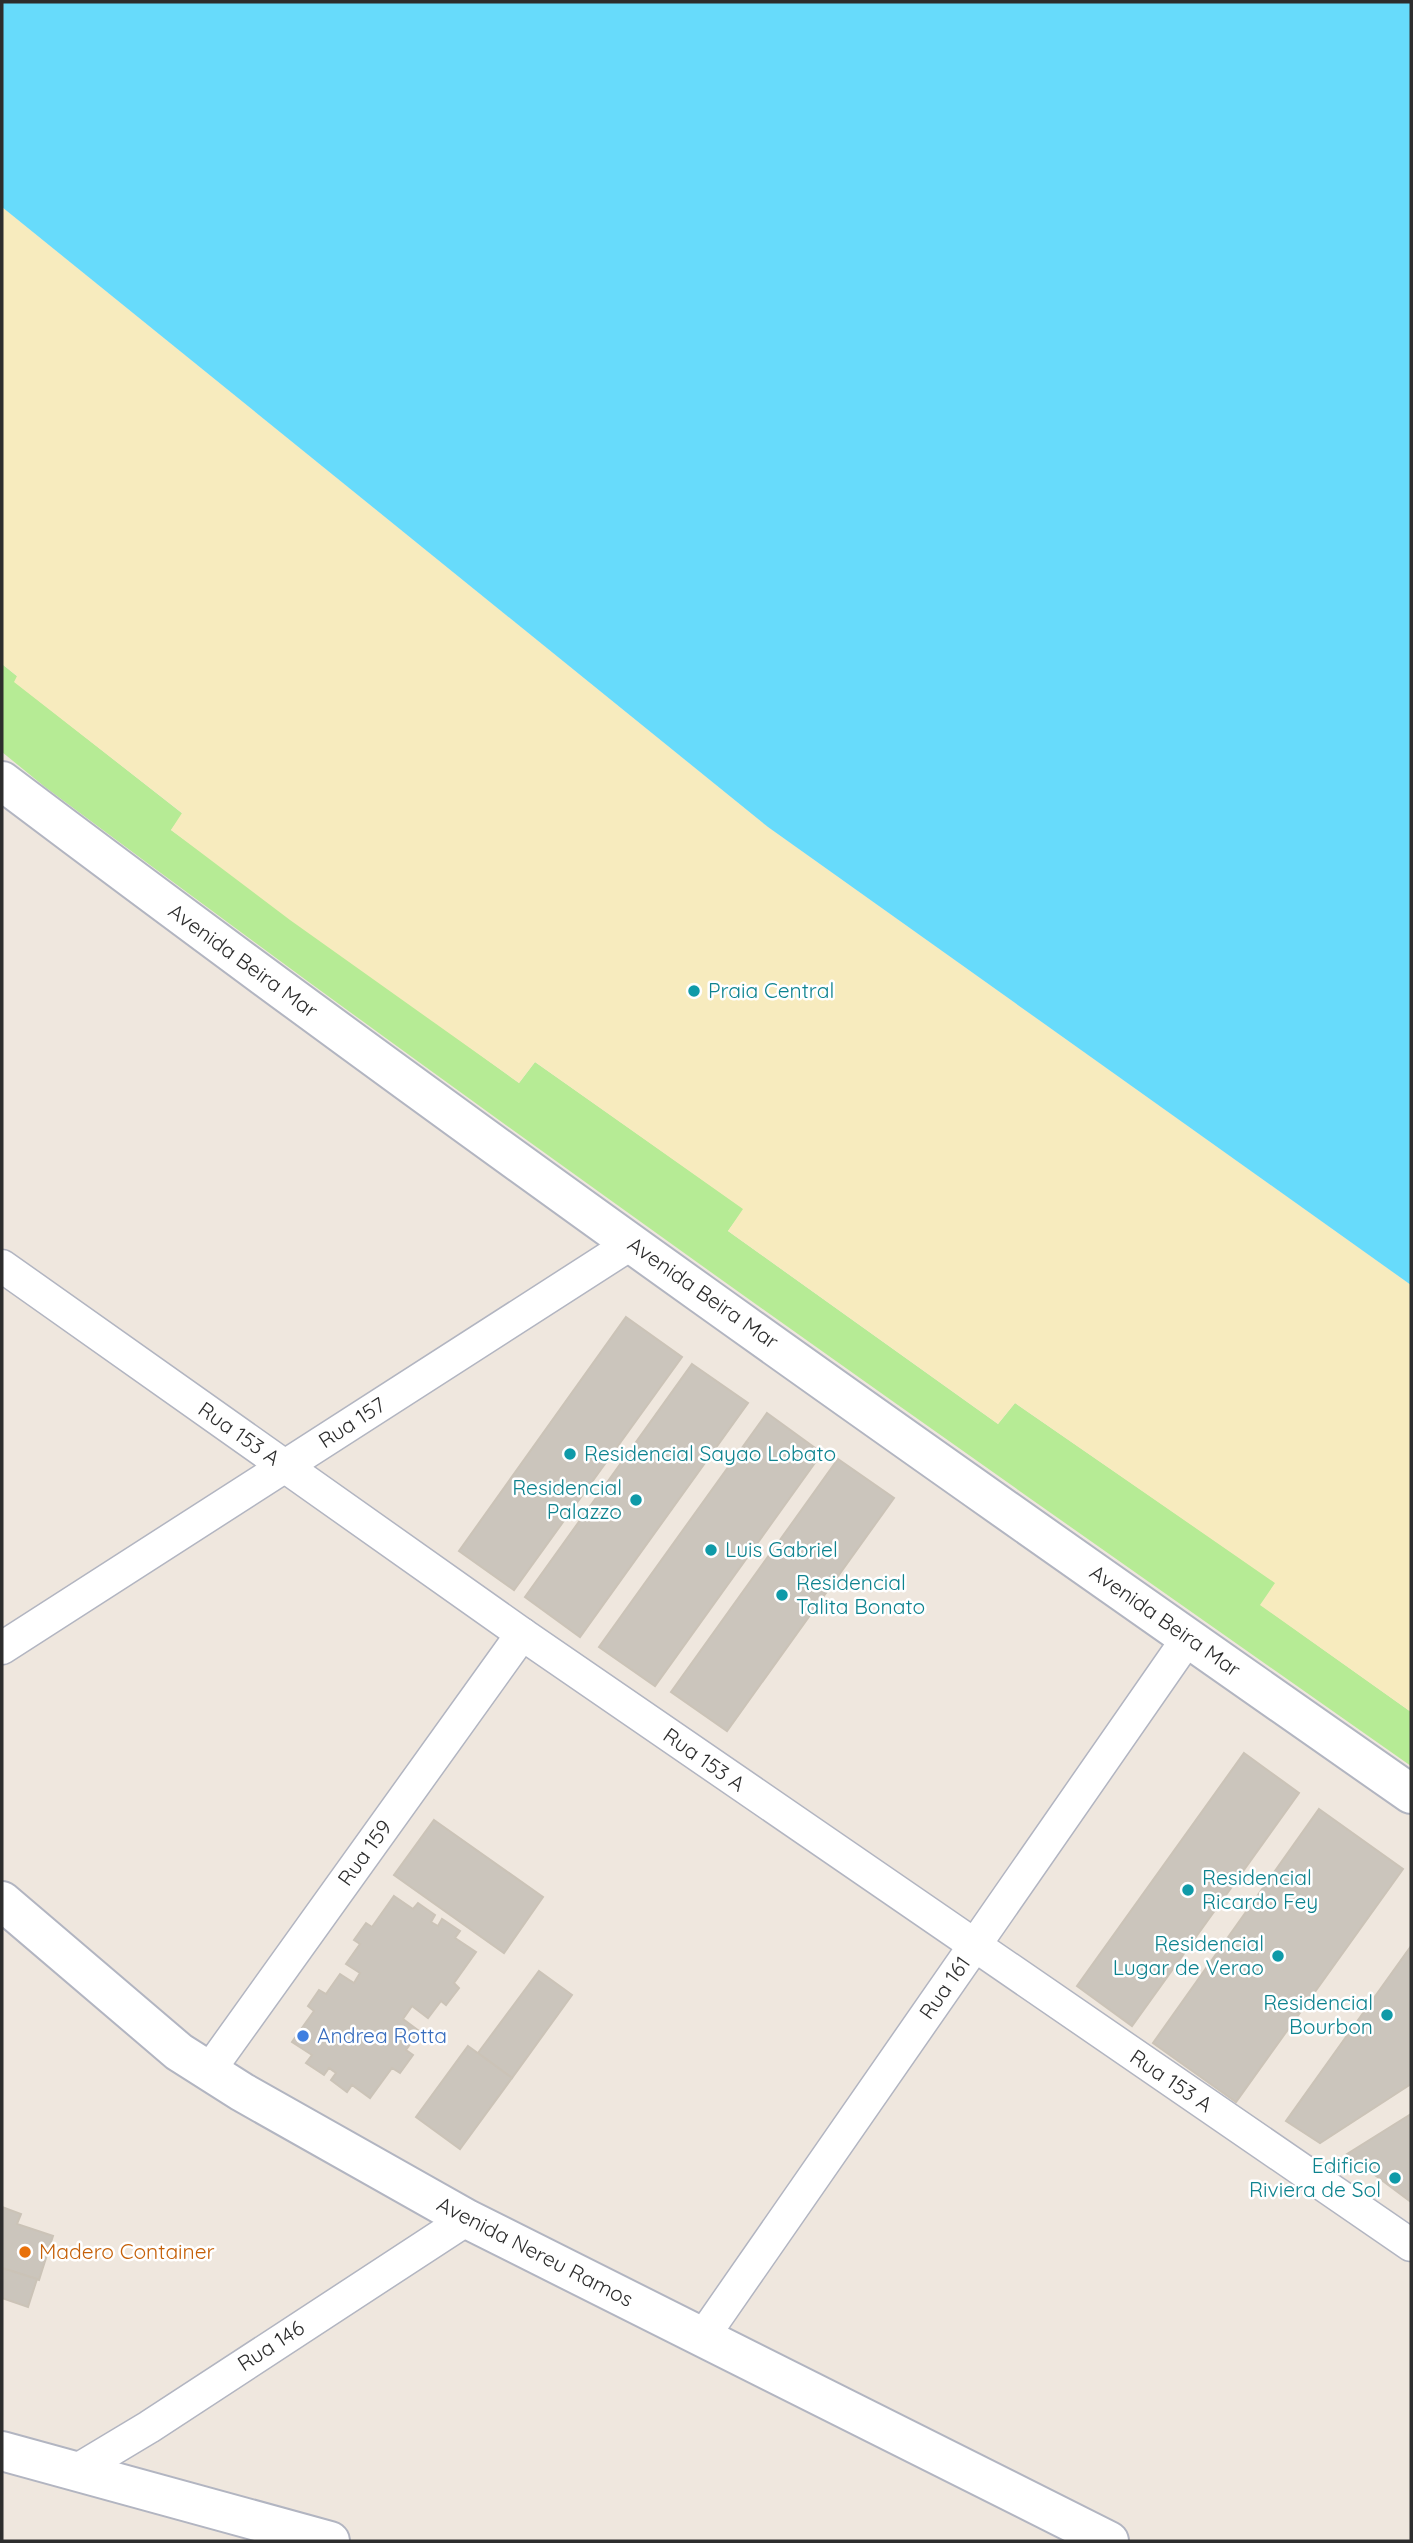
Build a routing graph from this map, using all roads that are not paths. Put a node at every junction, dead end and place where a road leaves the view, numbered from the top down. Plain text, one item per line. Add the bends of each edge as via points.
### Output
1 (2, 782) edge
2 (632, 1243) junction
3 (2, 1266) edge
4 (284, 1466) junction
5 (522, 1634) junction
6 (1188, 1639) junction
7 (2, 1648) edge
8 (1411, 1794) edge
9 (2, 1901) edge
10 (974, 1947) junction
11 (208, 2072) junction
12 (467, 2219) junction
13 (1411, 2245) edge
14 (702, 2338) junction
15 (2, 2451) edge
16 (74, 2472) junction
17 (330, 2541) edge
18 (1109, 2541) edge

1 - 2 main road, Avenida Beira Mar
2 - 4 street, Rua 157
2 - 6 main road, Avenida Beira Mar
3 - 4 street, Rua 153 A
4 - 5 street, Rua 153 A
4 - 7 street, Rua 157
5 - 10 street, Rua 153 A
5 - 11 street, Rua 159
6 - 8 main road, Avenida Beira Mar
6 - 10 street, Rua 161
9 - 11 main road, Avenida Nereu Ramos
10 - 13 street, Rua 153 A
10 - 14 street, Rua 161
11 - 12 main road, Avenida Nereu Ramos
12 - 14 main road, Avenida Nereu Ramos
12 - 16 street, Rua 146
14 - 18 main road, Avenida Nereu Ramos
15 - 16 main road
16 - 17 main road

